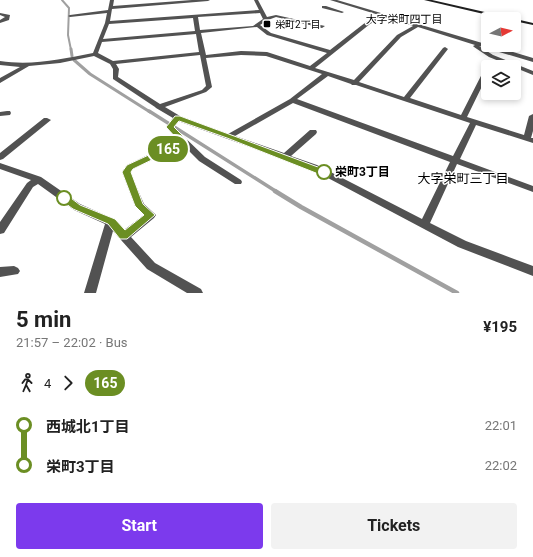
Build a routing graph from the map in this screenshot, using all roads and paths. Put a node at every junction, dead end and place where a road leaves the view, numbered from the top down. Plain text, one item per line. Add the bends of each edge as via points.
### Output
1 (112, 0) edge
2 (208, 0) edge
3 (256, 0) edge
4 (332, 0) edge
5 (426, 0) edge
6 (171, 1) edge
7 (185, 2) junction
8 (346, 4) junction
9 (324, 7) dead end
10 (110, 9) junction
11 (262, 10) junction
12 (333, 10) junction
13 (342, 12) dead end
14 (481, 12) edge
15 (0, 14) edge
16 (383, 15) junction
17 (70, 16) dead end
18 (195, 16) junction
19 (187, 17) junction
20 (266, 20) junction
21 (521, 21) edge
22 (0, 22) edge
23 (107, 24) junction
24 (533, 24) edge
25 (258, 26) junction
26 (322, 26) dead end
27 (417, 26) junction
28 (198, 32) junction
29 (100, 42) junction
30 (475, 43) junction
31 (445, 49) dead end
32 (330, 52) junction
33 (95, 54) junction
34 (203, 55) junction
35 (533, 60) edge
36 (0, 63) edge
37 (112, 63) junction
38 (29, 64) junction
39 (310, 69) junction
40 (533, 73) edge
41 (325, 75) junction
42 (0, 81) edge
43 (481, 83) edge
44 (354, 84) junction
45 (292, 100) junction
46 (405, 100) junction
47 (158, 107) junction
48 (533, 116) edge
49 (463, 118) junction
50 (47, 120) dead end
51 (173, 122) junction
52 (474, 122) junction
53 (313, 132) dead end
54 (230, 136) junction
55 (530, 140) edge
56 (184, 141) junction
57 (0, 157) edge
58 (286, 157) junction
59 (456, 160) junction
60 (0, 166) edge
61 (38, 179) junction
62 (238, 182) dead end
63 (533, 189) edge
64 (111, 222) junction
65 (424, 224) junction
66 (0, 230) edge
67 (124, 236) junction
68 (14, 271) dead end
69 (533, 271) edge
70 (0, 272) edge
71 (195, 292) edge
72 (90, 293) edge

1 - 10 street
2 - 7 street
3 - 11 street
4 - 8 street
5 - 14 street
6 - 7 street
6 - 10 street
7 - 19 street
8 - 12 street
8 - 16 street
9 - 12 street
10 - 17 street
10 - 23 street
11 - 18 street
11 - 20 street
12 - 13 street
15 - 22 street via 8,16
16 - 27 street
16 - 32 street via 368,23
18 - 19 street
18 - 28 street
19 - 23 street
20 - 25 street
20 - 26 street via 276,16
21 - 24 street
23 - 29 street
25 - 28 street
25 - 32 street via 269,34
27 - 30 street
27 - 44 street via 399,36
28 - 29 street
28 - 34 street
29 - 33 street
30 - 35 street
30 - 40 street via 476,47 491,56
31 - 46 street
32 - 39 street
33 - 37 street
33 - 38 street
34 - 37 street
34 - 39 street via 254,53 284,59
34 - 47 street via 209,87
36 - 38 street
37 - 47 street via 116,69 115,78
38 - 42 street
39 - 41 street
41 - 44 street
41 - 45 street
43 - 49 street
44 - 46 street
45 - 54 street
45 - 59 street
46 - 49 street
47 - 51 street
48 - 55 street
49 - 52 street
50 - 57 street
51 - 54 street
51 - 56 street
52 - 55 street
52 - 59 street
53 - 58 street
54 - 58 street
56 - 62 street via 202,159
56 - 67 street via 130,167 126,172 140,206 151,215
58 - 65 street via 314,167
59 - 63 street
59 - 65 street
60 - 61 street
61 - 64 street via 77,207
61 - 66 street via 30,185
64 - 67 street
64 - 72 street
65 - 69 street via 462,244
67 - 71 street via 151,266
68 - 70 street

